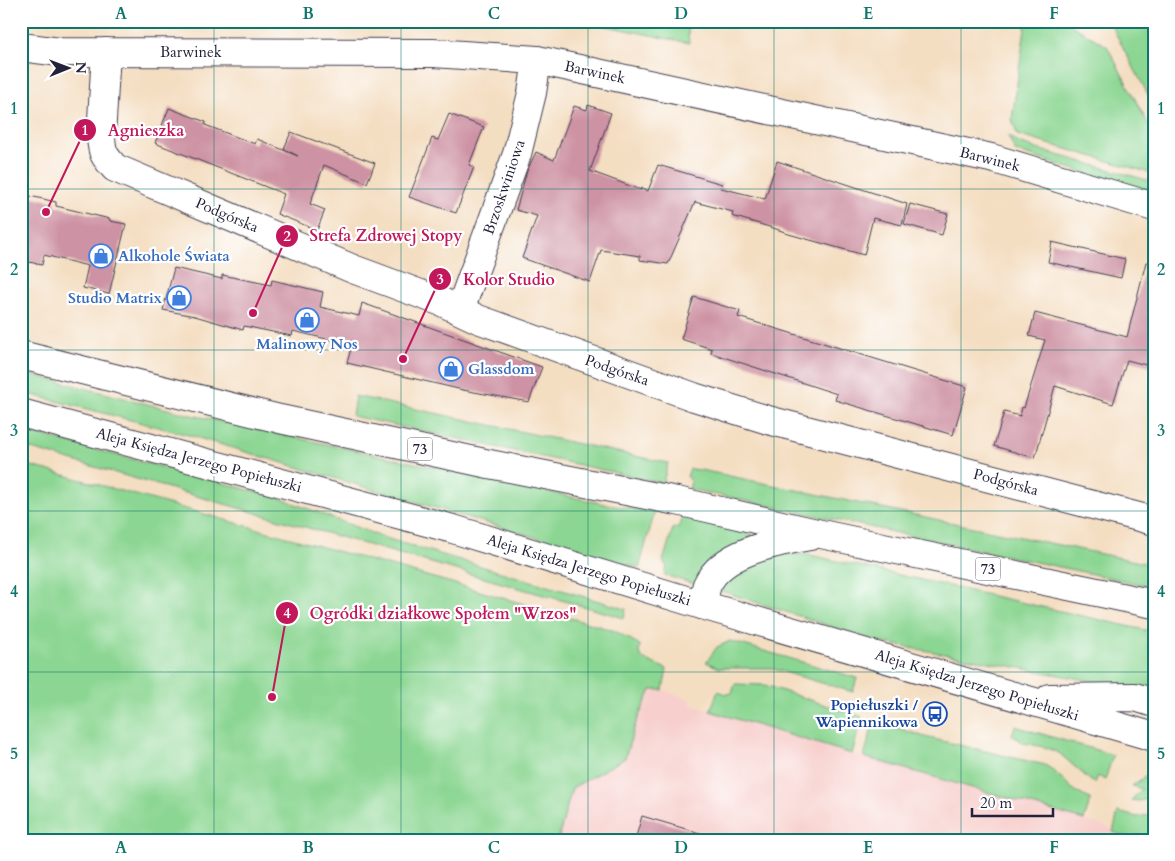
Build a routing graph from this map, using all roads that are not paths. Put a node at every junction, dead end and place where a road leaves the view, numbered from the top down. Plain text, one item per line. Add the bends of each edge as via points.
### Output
1 (21, 47) edge
2 (106, 52) junction
3 (537, 60) junction
4 (1154, 207) edge
5 (460, 310) junction
6 (21, 355) edge
7 (21, 413) edge
8 (1154, 521) edge
9 (821, 534) junction
10 (702, 604) junction
11 (1154, 604) edge
12 (1021, 698) junction
13 (1154, 703) edge
14 (1154, 737) edge

1 - 2 street, Barwinek via 60,52
2 - 3 street, Barwinek via 433,53
2 - 5 street, Podgórska via 102,149 116,168 353,269
3 - 4 street, Barwinek via 991,158
3 - 5 street, Brzoskwiniowa via 517,154
5 - 8 street, Podgórska via 590,361 768,420
6 - 9 street, 73 via 280,419
7 - 10 street, Aleja Księdza Jerzego Popiełuszki via 453,528
9 - 10 street via 772,543 733,559 713,576
9 - 11 street, 73
10 - 12 street, Aleja Księdza Jerzego Popiełuszki
12 - 13 street via 1135,697
12 - 14 street, Aleja Księdza Jerzego Popiełuszki

